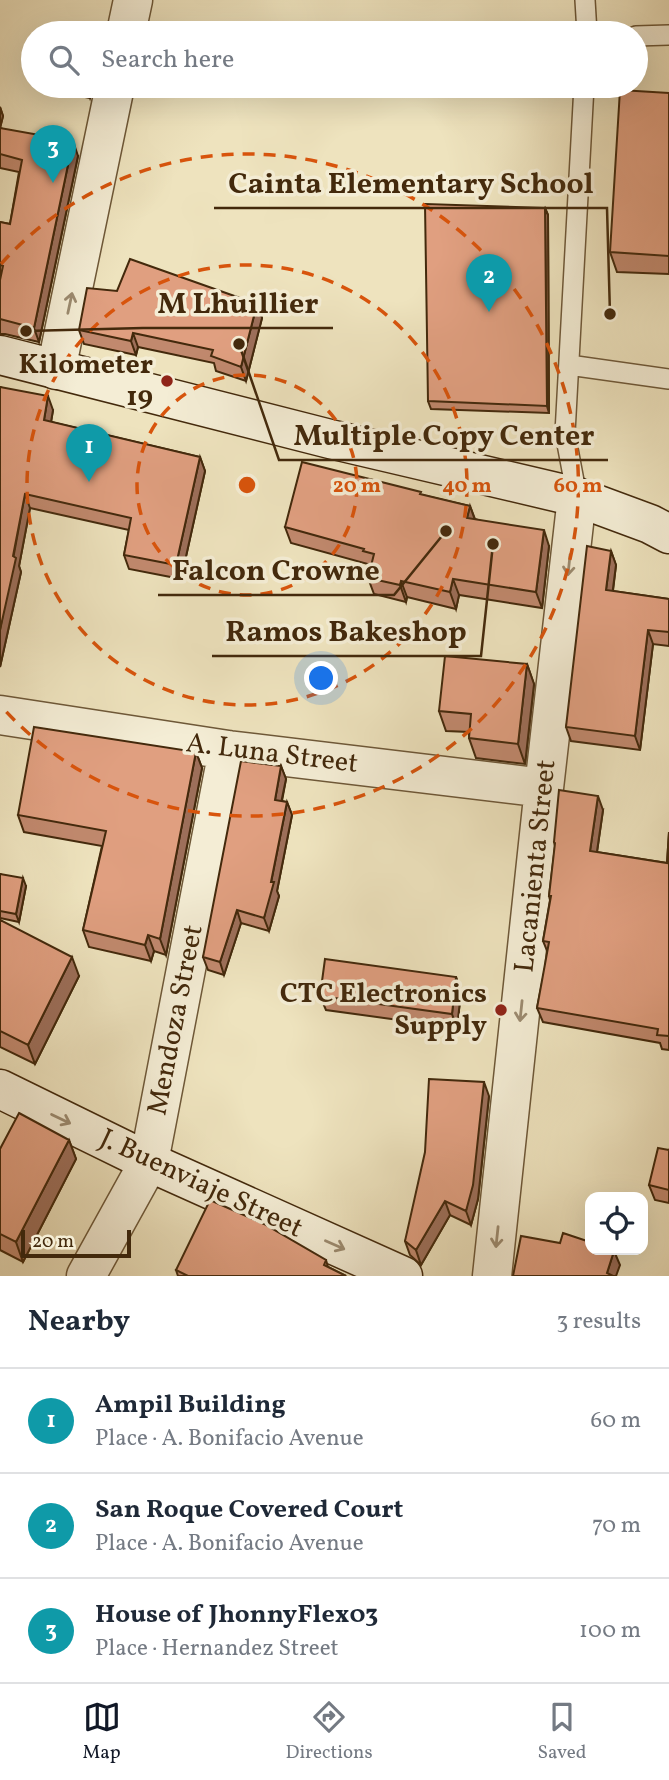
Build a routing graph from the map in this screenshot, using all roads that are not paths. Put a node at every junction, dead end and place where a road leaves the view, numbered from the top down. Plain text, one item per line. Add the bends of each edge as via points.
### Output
1 (133, 0) edge
2 (585, 0) edge
3 (129, 21) edge
4 (586, 21) edge
5 (648, 36) edge
6 (669, 36) edge
7 (113, 98) edge
8 (583, 98) edge
9 (0, 355) edge
10 (569, 365) junction
11 (56, 370) junction
12 (669, 379) edge
13 (577, 497) junction
14 (669, 534) edge
15 (0, 715) edge
16 (228, 750) junction
17 (544, 788) junction
18 (0, 1089) edge
19 (149, 1161) junction
20 (86, 1276) edge
21 (403, 1276) edge
22 (492, 1276) edge

1 - 3 street
2 - 4 lane
5 - 6 lane
11 -> 7 street
8 - 10 lane
9 - 11 street
10 - 12 lane
10 - 13 lane via 565,433
11 - 13 street
13 - 14 street
13 -> 17 street, Lacanienta Street
15 - 16 street, A. Luna Street
16 - 17 street, A. Luna Street
16 - 19 street, Mendoza Street
17 -> 22 street, Lacanienta Street
18 -> 19 street, J. Buenviaje Street
19 - 20 street, Mendoza Street
19 -> 21 street, J. Buenviaje Street

